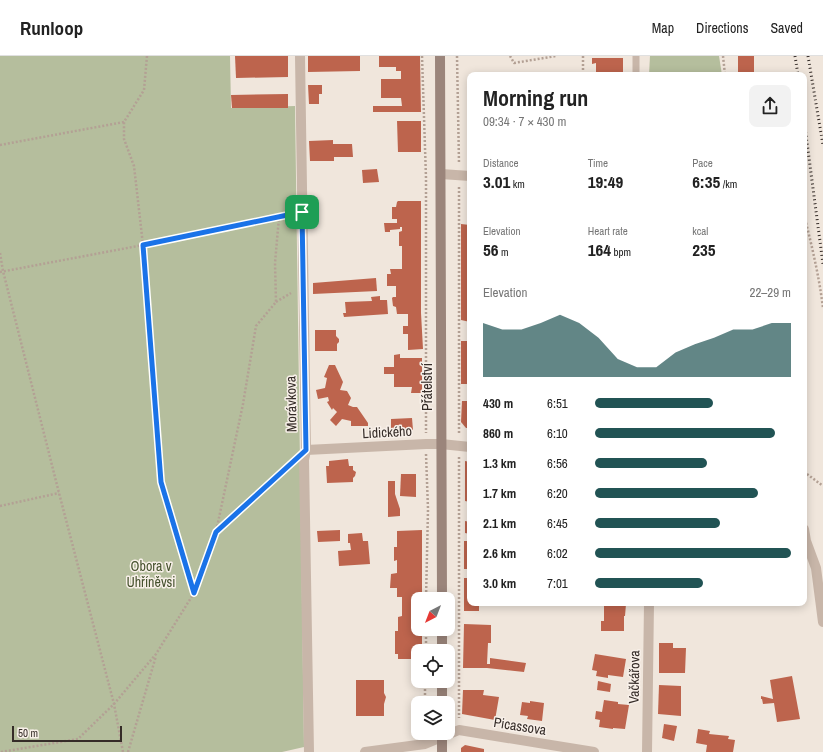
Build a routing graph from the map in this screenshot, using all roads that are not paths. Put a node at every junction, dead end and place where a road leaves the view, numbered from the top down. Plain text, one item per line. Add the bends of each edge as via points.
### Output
1 (300, 56) edge
2 (440, 56) edge
3 (636, 56) edge
4 (636, 72) edge
5 (441, 174) junction
6 (467, 176) edge
7 (441, 444) junction
8 (467, 447) edge
9 (306, 450) junction
10 (807, 544) edge
11 (442, 592) edge
12 (649, 606) edge
13 (823, 622) edge
14 (455, 731) edge
15 (432, 740) edge
16 (442, 740) edge
17 (309, 752) edge
18 (364, 752) edge
19 (442, 752) edge
20 (594, 752) edge
21 (647, 752) edge

1 - 9 street, Morávkova
2 - 5 main road, Přátelství
3 - 4 lane
5 - 6 street
5 - 7 main road, Přátelství
7 - 8 street, Lidického
7 - 9 street, Lidického
7 - 11 main road, Přátelství
9 - 17 street, Morávkova via 304,460
10 - 13 street via 816,568
12 - 21 street, Vačkářova
14 - 20 street, Picassova via 460,730
15 - 18 street via 424,744
16 - 19 main road

